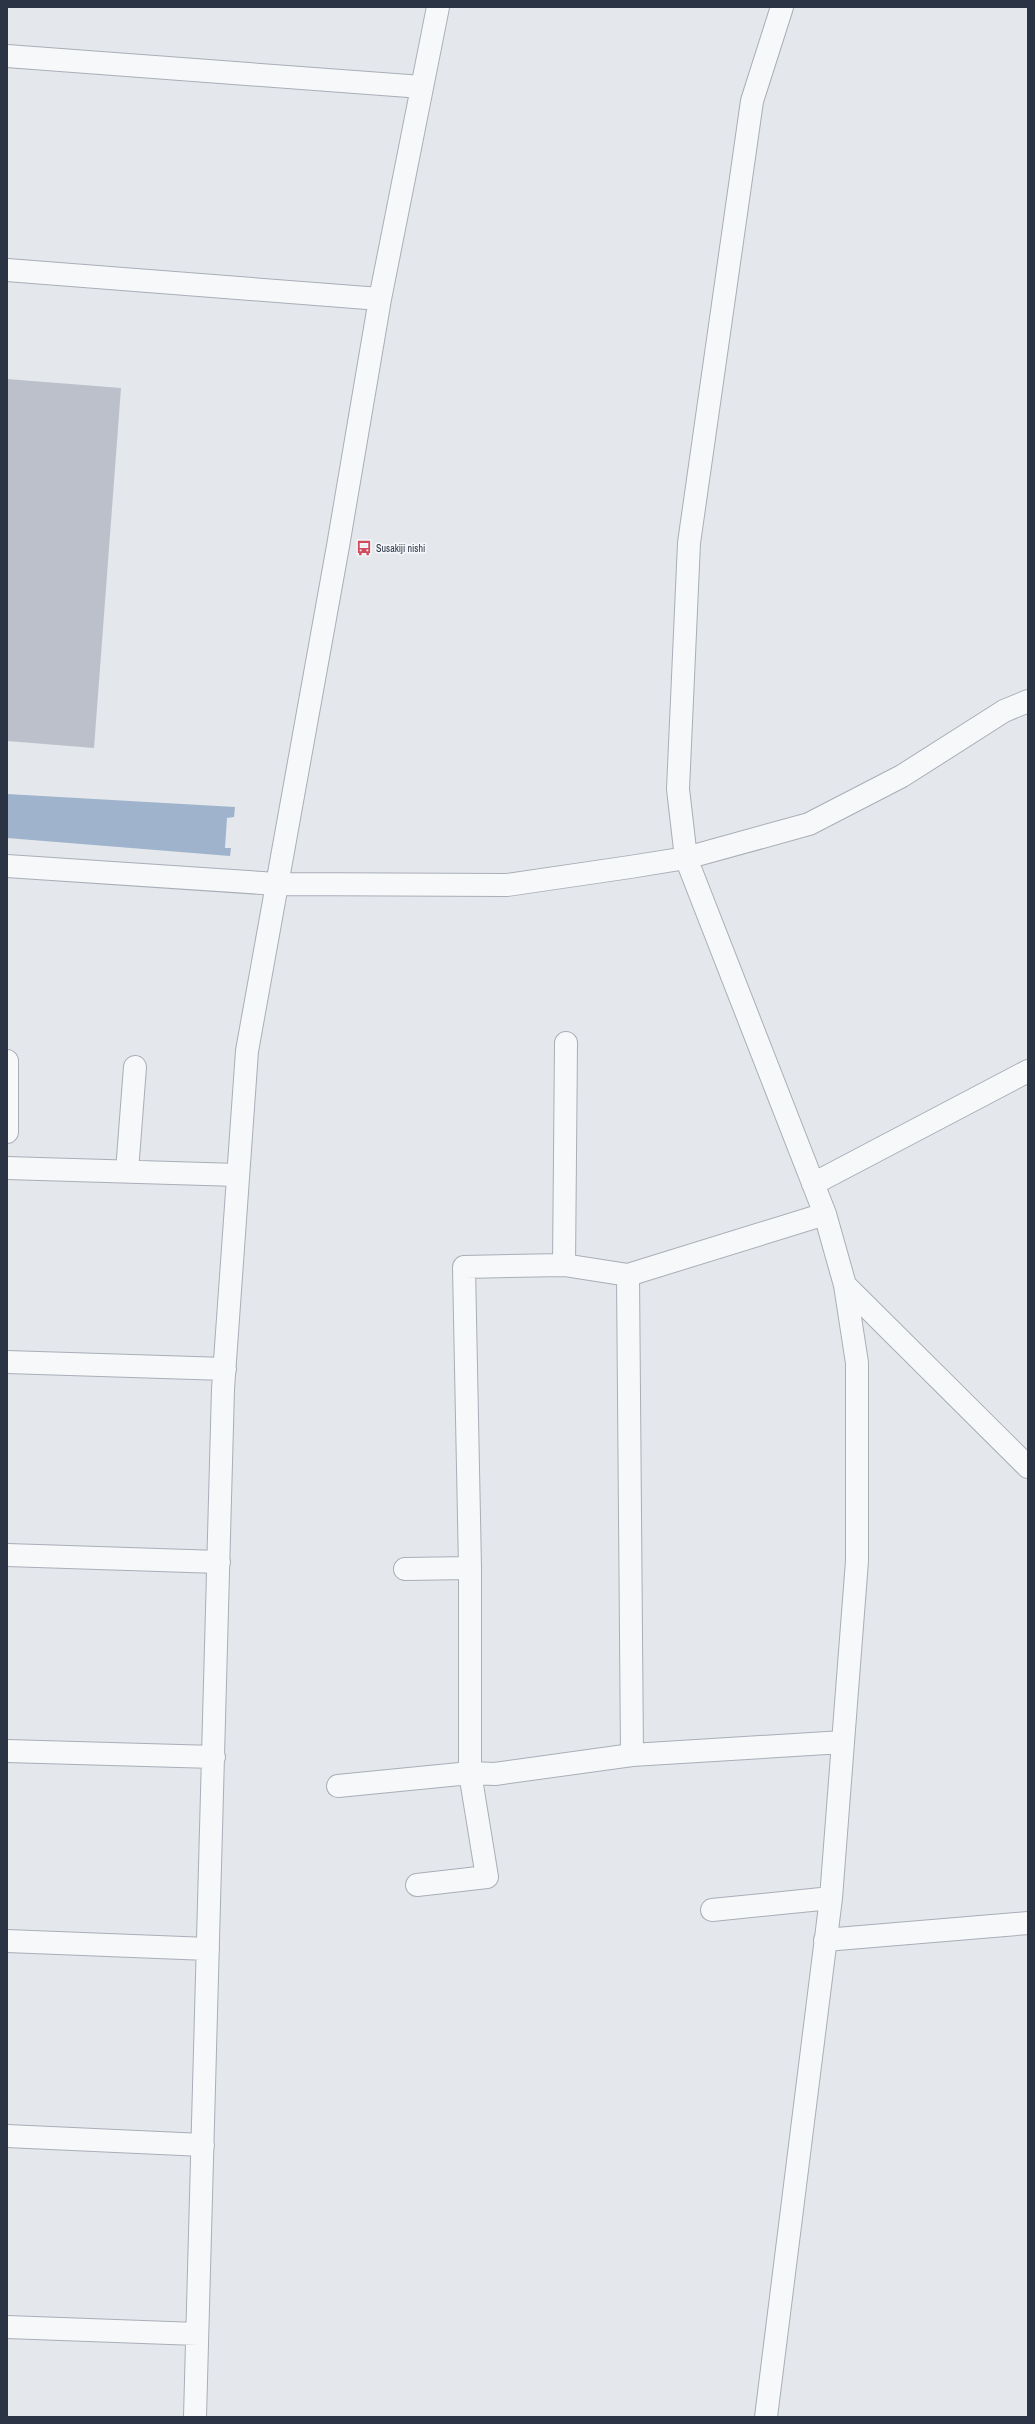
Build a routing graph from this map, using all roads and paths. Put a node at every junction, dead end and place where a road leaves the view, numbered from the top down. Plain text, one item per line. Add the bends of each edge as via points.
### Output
1 (438, 7) edge
2 (782, 7) edge
3 (7, 56) edge
4 (422, 87) junction
5 (7, 270) edge
6 (380, 299) junction
7 (1028, 701) edge
8 (686, 858) junction
9 (7, 866) edge
10 (277, 884) junction
11 (566, 1043) dead end
12 (7, 1061) edge
13 (135, 1067) dead end
14 (1028, 1071) edge
15 (7, 1132) edge
16 (7, 1168) edge
17 (127, 1171) junction
18 (238, 1175) junction
19 (813, 1184) junction
20 (825, 1214) junction
21 (564, 1265) junction
22 (628, 1275) junction
23 (845, 1285) junction
24 (7, 1362) edge
25 (225, 1369) junction
26 (1028, 1468) edge
27 (7, 1554) edge
28 (219, 1562) junction
29 (470, 1568) junction
30 (405, 1569) dead end
31 (842, 1742) junction
32 (7, 1751) edge
33 (632, 1755) junction
34 (214, 1756) junction
35 (470, 1773) junction
36 (338, 1786) dead end
37 (417, 1885) dead end
38 (831, 1898) junction
39 (712, 1910) dead end
40 (1028, 1923) edge
41 (825, 1940) junction
42 (7, 1941) edge
43 (208, 1949) junction
44 (7, 2136) edge
45 (203, 2145) junction
46 (7, 2327) edge
47 (197, 2334) junction
48 (195, 2417) edge
49 (766, 2417) edge

1 - 4 street
2 - 8 street via 752,101 689,543 678,789
3 - 4 street
4 - 6 street
5 - 6 street
6 - 10 street
7 - 8 street via 1004,710 902,776 809,824
8 - 10 street via 508,885
8 - 19 street
9 - 10 street
10 - 18 street via 247,1051
11 - 21 street
12 - 15 street
13 - 17 street
14 - 19 street
16 - 17 street
17 - 18 street
18 - 25 street
19 - 20 street
20 - 22 street
20 - 23 street
21 - 22 street
21 - 29 street via 464,1267
22 - 33 street
23 - 26 street
23 - 31 street via 857,1363 857,1561
24 - 25 street
25 - 28 street
27 - 28 street
28 - 34 street
29 - 30 street
29 - 35 street
31 - 33 street
31 - 38 street
32 - 34 street
33 - 35 street via 495,1774
34 - 43 street
35 - 36 street
35 - 37 street via 487,1877
38 - 39 street
38 - 41 street
40 - 41 street
41 - 49 street
42 - 43 street
43 - 45 street
44 - 45 street
45 - 47 street
46 - 47 street
47 - 48 street

